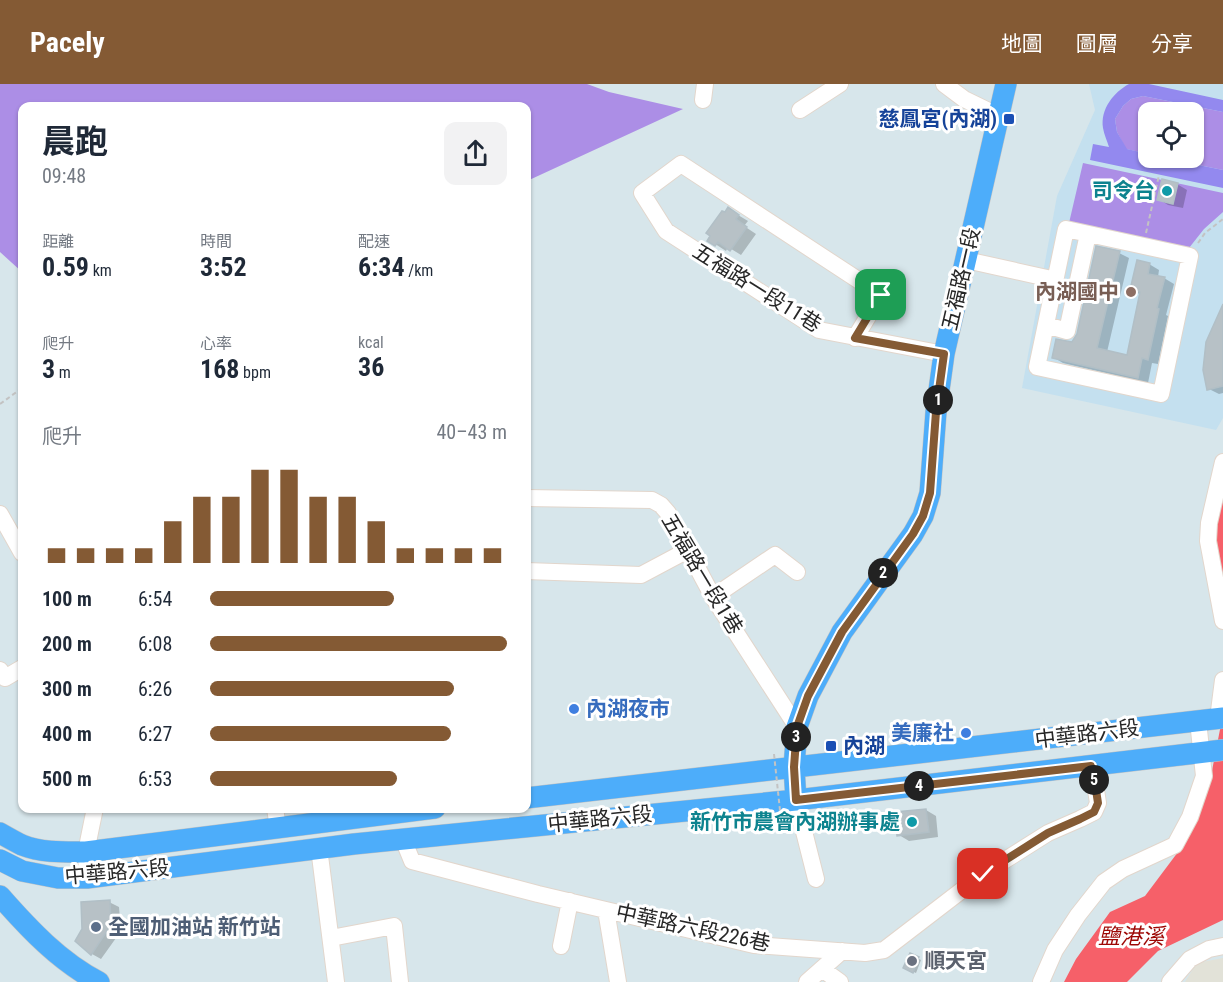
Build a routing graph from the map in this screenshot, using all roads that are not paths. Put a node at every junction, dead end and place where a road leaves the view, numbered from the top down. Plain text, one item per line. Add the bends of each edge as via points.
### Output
1 (840, 84) edge
2 (944, 84) edge
3 (1006, 84) edge
4 (800, 110) dead end
5 (999, 116) junction
6 (1088, 234) junction
7 (966, 260) junction
8 (1056, 280) junction
9 (1046, 325) junction
10 (855, 338) junction
11 (944, 354) junction
12 (1223, 462) edge
13 (531, 498) edge
14 (0, 514) edge
15 (10, 528) edge
16 (18, 545) edge
17 (688, 550) junction
18 (531, 572) edge
19 (797, 572) dead end
20 (713, 597) junction
21 (1223, 621) edge
22 (0, 670) edge
23 (18, 671) edge
24 (1223, 680) edge
25 (1213, 719) edge
26 (797, 727) junction
27 (1212, 751) edge
28 (1091, 766) junction
29 (794, 767) junction
30 (531, 797) edge
31 (796, 800) junction
32 (94, 813) edge
33 (394, 813) edge
34 (276, 818) edge
35 (352, 818) junction
36 (0, 833) edge
37 (403, 839) junction
38 (354, 844) junction
39 (319, 848) junction
40 (86, 852) junction
41 (0, 860) edge
42 (87, 878) junction
43 (816, 879) dead end
44 (0, 881) edge
45 (0, 896) edge
46 (570, 901) junction
47 (606, 910) junction
48 (18, 916) junction
49 (331, 938) junction
50 (561, 946) dead end
51 (1216, 948) edge
52 (842, 951) junction
53 (822, 969) junction
54 (99, 982) edge
55 (336, 982) edge
56 (400, 982) edge
57 (618, 982) edge
58 (807, 982) edge
59 (840, 982) edge
60 (1041, 982) edge
61 (1170, 982) edge

1 - 4 street
2 - 5 street
3 - 5 main road, 五福路一段
5 - 7 main road, 五福路一段
6 - 8 street via 1066,229
6 - 9 street via 1067,331
6 - 9 street via 1190,256 1161,394 1037,367
7 - 8 street
7 - 11 main road, 五福路一段
8 - 9 street
10 - 10 street, 五福路一段11巷 via 886,288 681,164 642,193 666,231 819,330
10 - 11 street, 五福路一段11巷
11 - 26 main road, 五福路一段 via 930,493 923,516 842,632 808,696
12 - 21 street via 1208,542
13 - 17 street, 五福路一段1巷 via 652,500 668,513
14 - 15 street
15 - 16 street
17 - 18 street via 641,575
17 - 20 street, 五福路一段1巷
19 - 20 street via 775,555
20 - 26 street, 五福路一段1巷
22 - 23 street via 4,678
24 - 25 street
25 - 27 street
25 - 29 main road, 中華路六段
26 - 29 main road, 五福路一段
27 - 28 main road, 中華路六段
27 - 60 street via 1190,817 1175,845 1123,868 1104,882 1055,950
28 - 31 main road, 中華路六段
28 - 52 street, 中華路六段226巷 via 1098,803 1094,812 1048,833 983,874 884,950
29 - 30 main road, 中華路六段
29 - 31 main road, 五福路一段
31 - 37 main road, 中華路六段
31 - 43 street
32 - 40 street
33 - 35 main road, 中華路六段
34 - 35 main road, 中華路六段
34 - 40 main road, 中華路六段
35 - 38 street
36 - 40 main road, 中華路六段 via 34,848
37 - 38 main road, 中華路六段
37 - 46 street, 中華路六段226巷 via 412,861
38 - 39 main road, 中華路六段
39 - 42 main road, 中華路六段
39 - 49 street
40 - 42 street
41 - 42 main road, 中華路六段 via 22,871 58,878
44 - 48 main road
45 - 48 main road
46 - 47 street, 中華路六段226巷
46 - 50 street
47 - 52 street, 中華路六段226巷 via 754,945
47 - 57 street
48 - 54 main road via 69,964
49 - 55 street
49 - 56 street via 394,926
51 - 61 street via 1190,959
52 - 53 street
53 - 58 street
53 - 59 street

